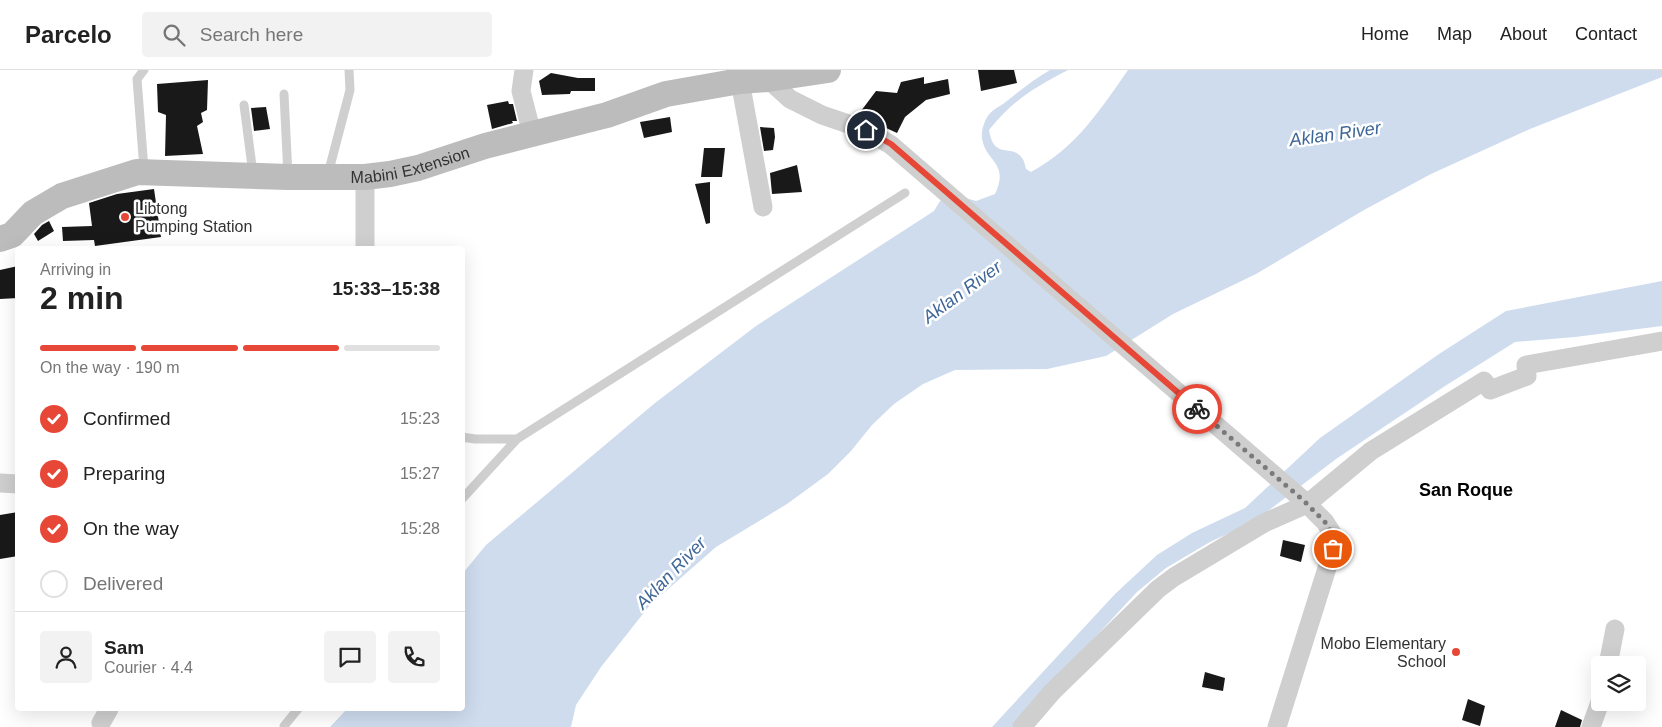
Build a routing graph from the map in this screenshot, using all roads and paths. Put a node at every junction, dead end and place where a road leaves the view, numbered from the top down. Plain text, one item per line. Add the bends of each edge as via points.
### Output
1 (144, 70) edge
2 (349, 70) edge
3 (524, 70) edge
4 (821, 70) edge
5 (768, 79) junction
6 (740, 81) junction
7 (284, 94) dead end
8 (244, 105) dead end
9 (532, 134) junction
10 (144, 172) junction
11 (254, 176) junction
12 (288, 177) junction
13 (328, 177) junction
14 (365, 177) junction
15 (905, 192) dead end
16 (763, 207) dead end
17 (0, 239) edge
18 (365, 246) edge
19 (1662, 341) edge
20 (465, 437) edge
21 (517, 439) junction
22 (0, 483) edge
23 (15, 484) edge
24 (465, 496) edge
25 (1305, 502) junction
26 (1615, 630) dead end
27 (1610, 656) edge
28 (296, 711) edge
29 (1597, 711) edge
30 (284, 726) edge
31 (1022, 727) edge
32 (1277, 727) edge
33 (1591, 727) edge

1 - 10 lane via 137,79
2 - 13 lane via 350,90
3 - 9 street via 521,90
4 - 5 street, Mabini Extension
5 - 6 street, Mabini Extension
5 - 25 street via 790,99 822,115 866,130 891,144
6 - 9 street, Mabini Extension via 666,94 607,115
6 - 16 street
7 - 12 lane
8 - 11 lane
9 - 14 street, Mabini Extension via 418,168
10 - 11 street, Mabini Extension
10 - 17 street, Mabini Extension via 62,196 32,213 12,235
11 - 12 street, Mabini Extension
12 - 13 street, Mabini Extension
13 - 14 street, Mabini Extension
14 - 18 street
15 - 21 lane
19 - 25 street via 1526,365 1527,376 1490,390 1484,381 1371,451
20 - 21 lane
21 - 24 lane
22 - 23 street
25 - 31 street via 1264,523 1158,589 1052,692
25 - 32 street via 1332,533 1333,549
26 - 27 street
28 - 30 lane
29 - 33 street

